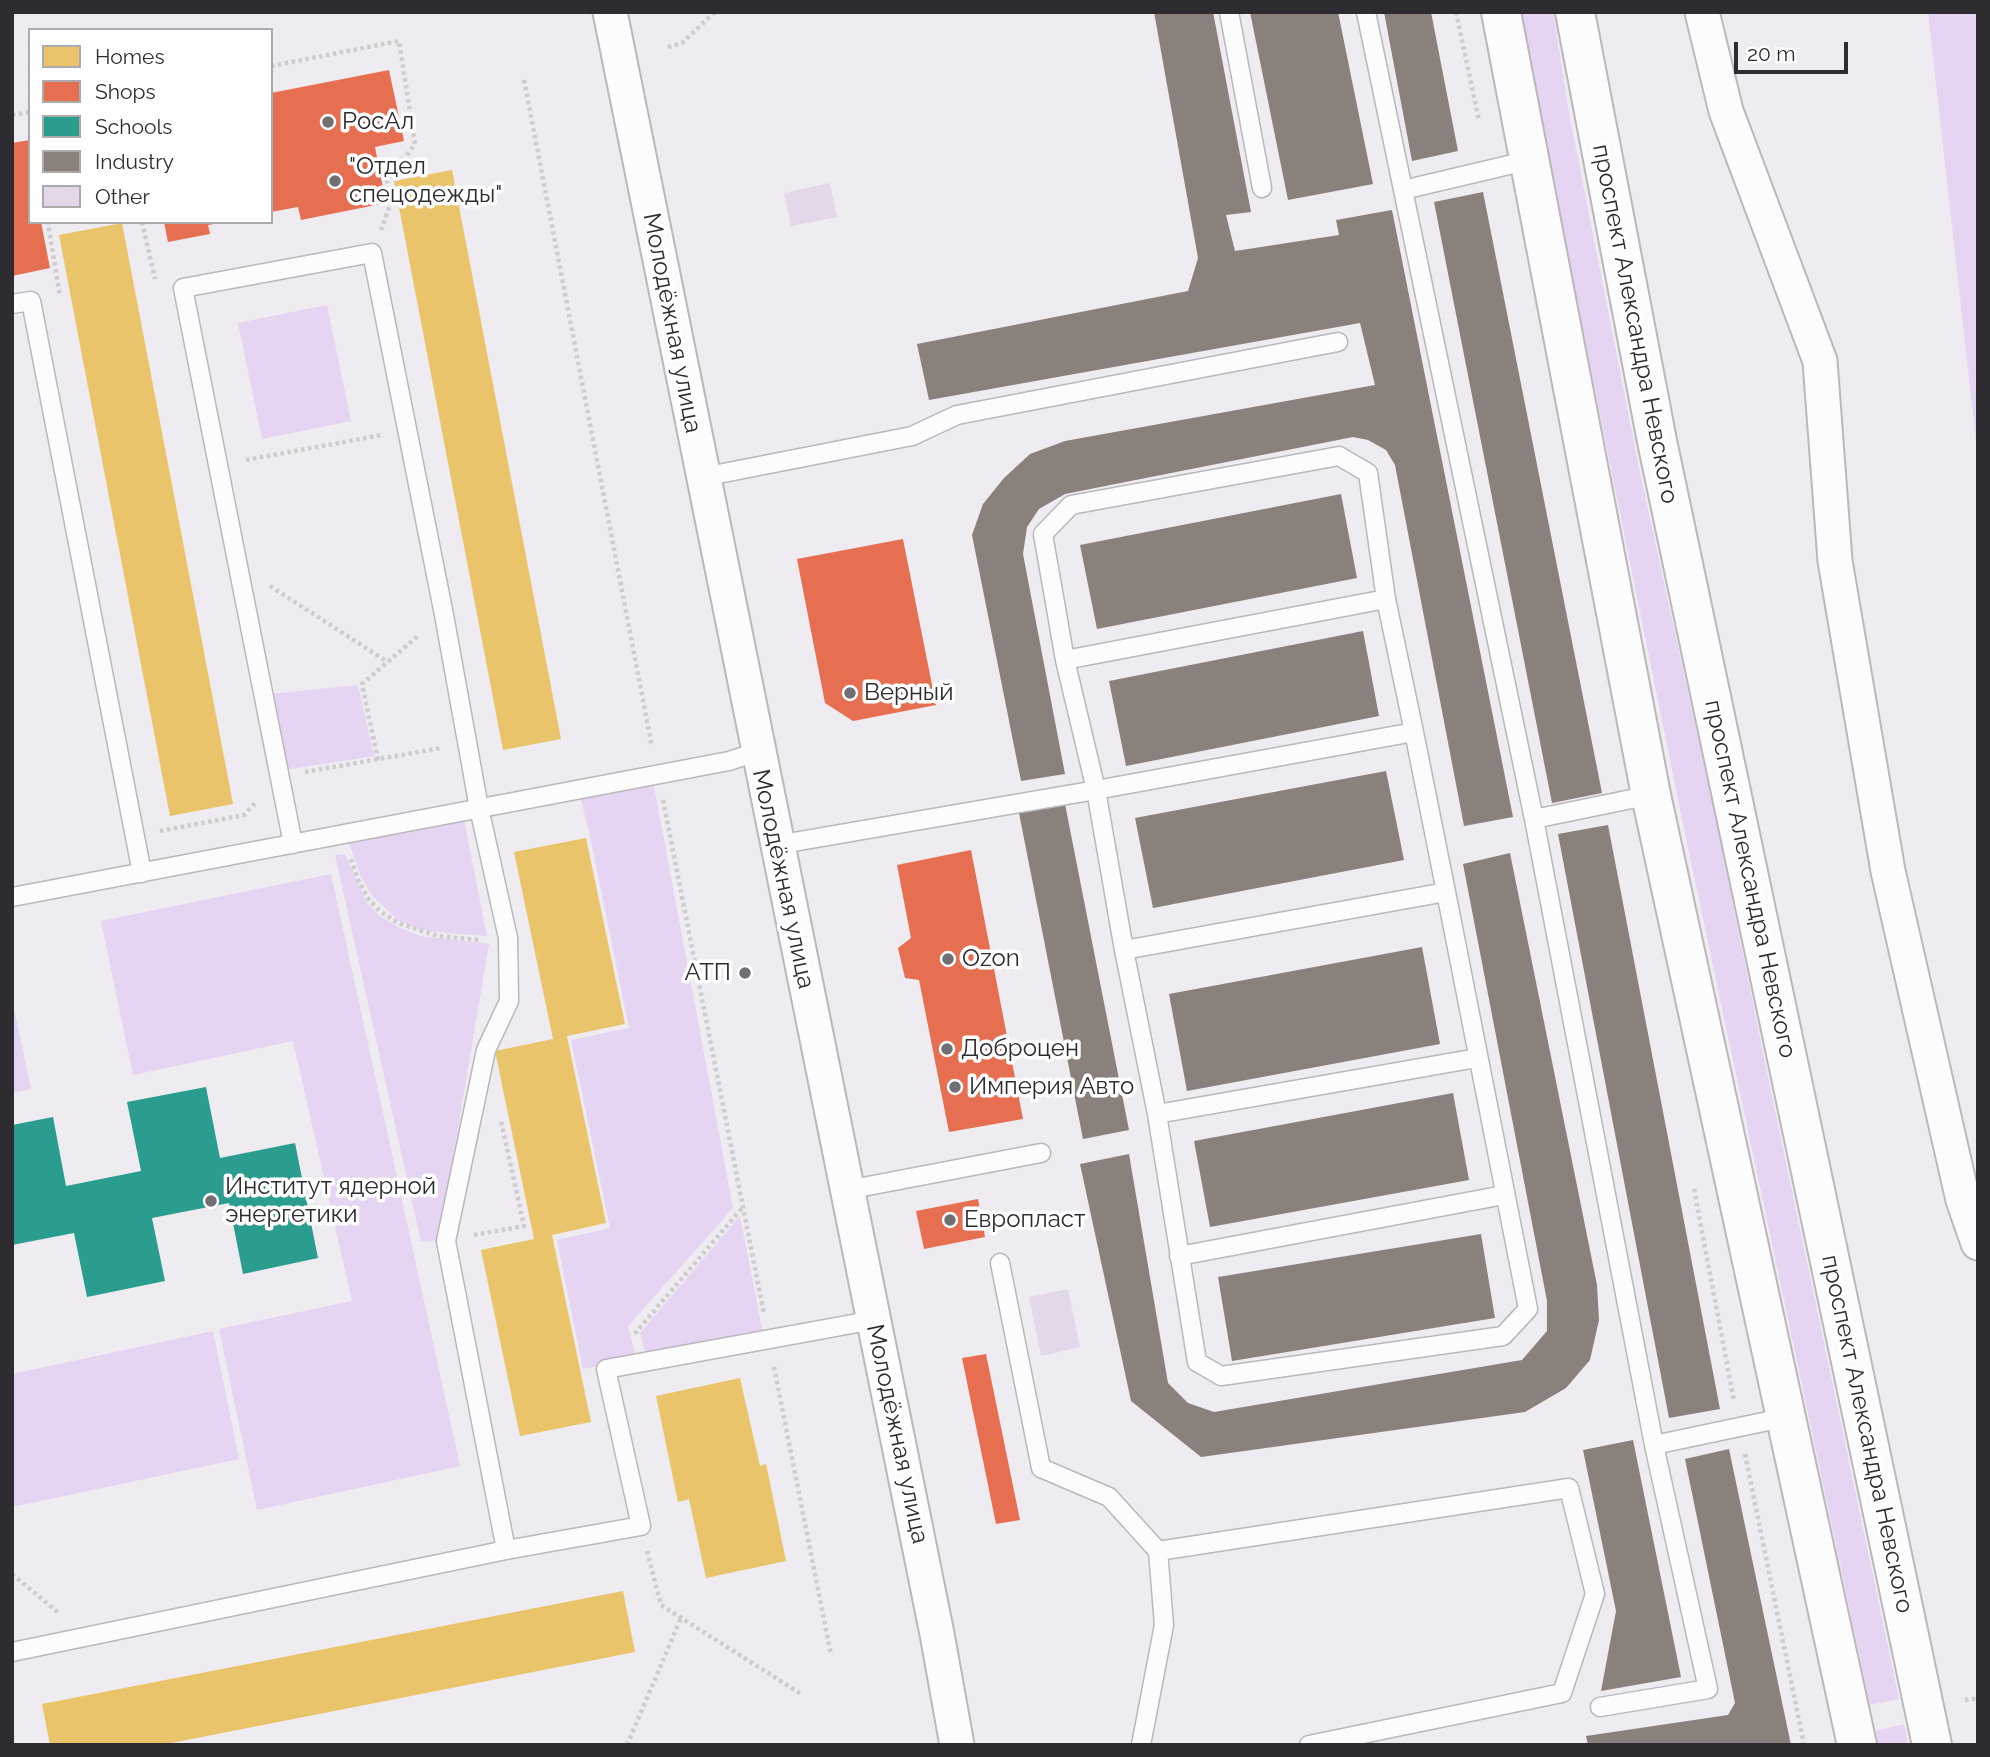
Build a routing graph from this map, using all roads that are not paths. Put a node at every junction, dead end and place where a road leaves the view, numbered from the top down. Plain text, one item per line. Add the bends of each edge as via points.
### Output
1 (610, 12) edge
2 (1229, 12) edge
3 (1366, 12) edge
4 (1501, 12) edge
5 (1575, 12) edge
6 (1702, 12) edge
7 (1530, 160) junction
8 (1262, 188) dead end
9 (1403, 190) junction
10 (12, 304) edge
11 (1338, 342) dead end
12 (703, 477) junction
13 (1386, 599) junction
14 (1065, 660) junction
15 (1414, 732) junction
16 (757, 752) junction
17 (1096, 790) junction
18 (1651, 795) junction
19 (479, 808) junction
20 (1534, 818) junction
21 (293, 844) junction
22 (776, 845) junction
23 (142, 873) junction
24 (1446, 892) junction
25 (12, 897) edge
26 (1124, 950) junction
27 (1477, 1058) junction
28 (1157, 1114) junction
29 (1041, 1153) dead end
30 (846, 1190) junction
31 (1504, 1195) junction
32 (1978, 1243) edge
33 (1179, 1256) junction
34 (1000, 1264) dead end
35 (874, 1320) junction
36 (1787, 1417) junction
37 (1654, 1445) junction
38 (506, 1550) junction
39 (1158, 1551) junction
40 (12, 1652) edge
41 (1600, 1707) dead end
42 (1335, 1743) edge
43 (957, 1745) edge
44 (1141, 1745) edge
45 (1309, 1745) edge
46 (1857, 1745) edge
47 (1933, 1745) edge

1 - 12 street, Молодёжная улица
2 - 8 lane
3 - 9 lane
4 - 7 main road
5 - 47 main road, проспект Александра Невского via 1657,441
6 - 32 street via 1726,111 1820,360 1835,561 1888,871
7 - 9 lane
7 - 18 main road
9 - 20 lane
10 - 23 lane via 32,300
11 - 12 lane via 957,415 912,436
12 - 16 street, Молодёжная улица
13 - 14 lane
13 - 14 lane via 1368,473 1339,456 1071,505 1043,534
13 - 15 lane
14 - 17 lane
15 - 17 lane
15 - 24 lane
16 - 19 lane
16 - 22 street, Молодёжная улица
17 - 22 lane
17 - 26 lane
18 - 20 lane
18 - 36 main road
19 - 21 lane
19 - 21 lane via 372,253 183,288
19 - 38 lane via 508,938 509,1001 486,1051 446,1241
20 - 37 lane
21 - 23 lane
22 - 30 street, Молодёжная улица
23 - 25 lane
24 - 26 lane
24 - 27 lane
26 - 28 lane
27 - 28 lane
27 - 31 lane
28 - 33 lane
29 - 30 lane
30 - 35 street, Молодёжная улица
31 - 33 lane
31 - 33 lane via 1528,1309 1503,1336 1220,1377 1197,1362
34 - 39 lane via 1041,1468 1109,1497
35 - 38 lane via 606,1369 641,1526
35 - 43 street, Молодёжная улица
36 - 37 lane
36 - 46 main road
37 - 41 lane via 1708,1689
38 - 40 lane
39 - 42 lane via 1569,1488 1595,1594 1562,1693
39 - 44 lane via 1164,1625
42 - 45 lane

